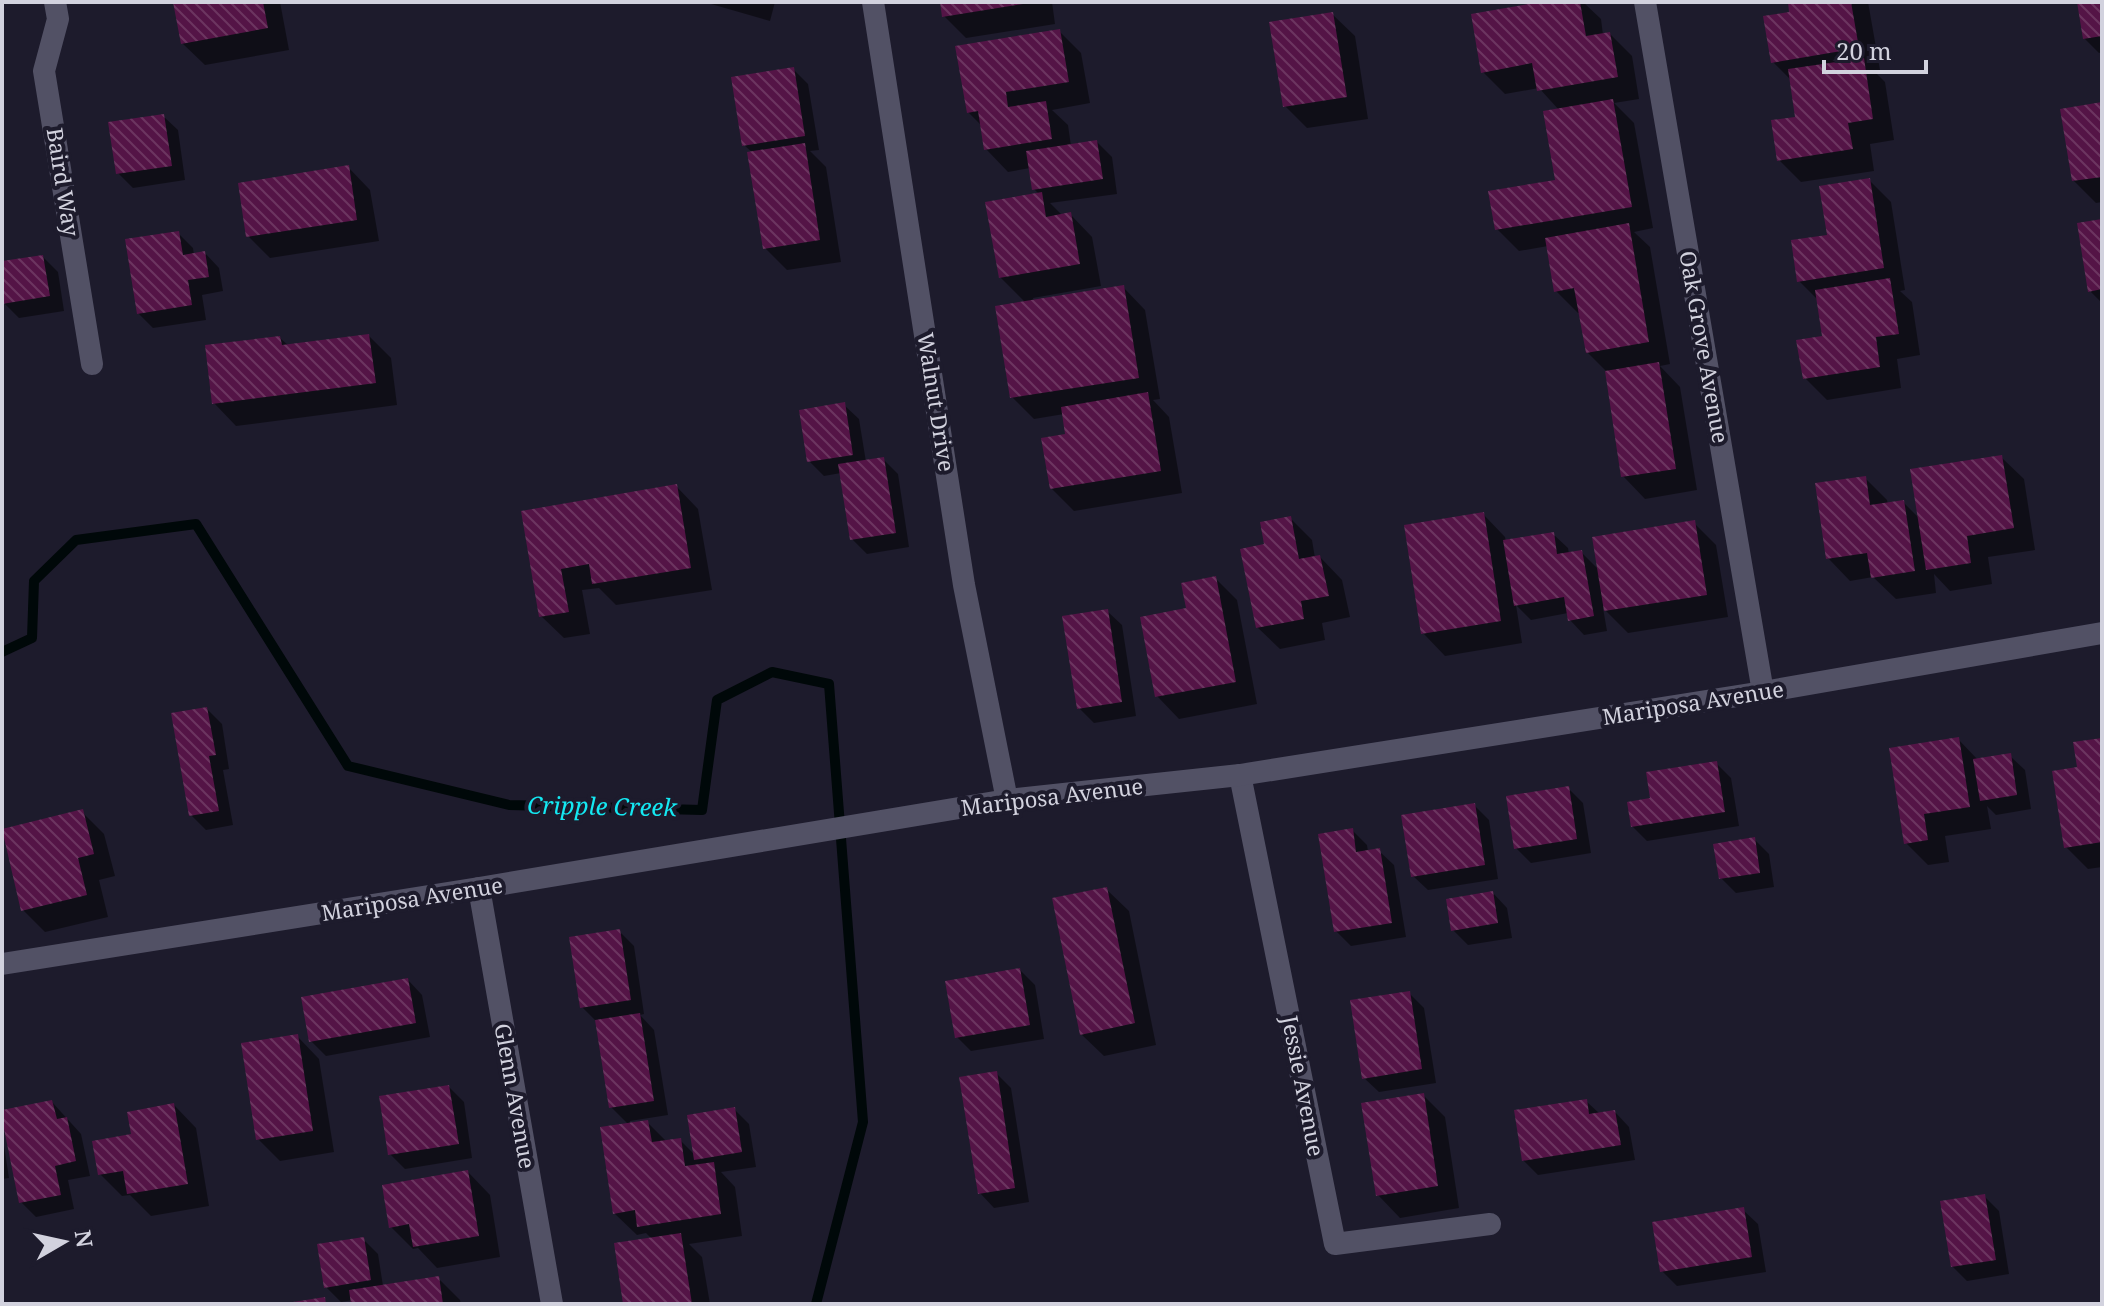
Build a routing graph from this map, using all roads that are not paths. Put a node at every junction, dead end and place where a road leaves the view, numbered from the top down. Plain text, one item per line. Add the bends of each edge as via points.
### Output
1 (55, 2) edge
2 (873, 2) edge
3 (1645, 2) edge
4 (92, 364) dead end
5 (2102, 633) edge
6 (1763, 692) junction
7 (1240, 775) junction
8 (1007, 800) junction
9 (479, 888) junction
10 (2, 964) edge
11 (1490, 1224) dead end
12 (552, 1304) edge

1 - 4 street, Baird Way via 58,19 44,71
2 - 8 street, Walnut Drive via 964,585
3 - 6 street, Oak Grove Avenue
5 - 6 street, Mariposa Avenue
6 - 7 street, Mariposa Avenue
7 - 8 street, Mariposa Avenue
7 - 11 street, Jessie Avenue via 1335,1244
8 - 9 street, Mariposa Avenue
9 - 10 street, Mariposa Avenue
9 - 12 street, Glenn Avenue

